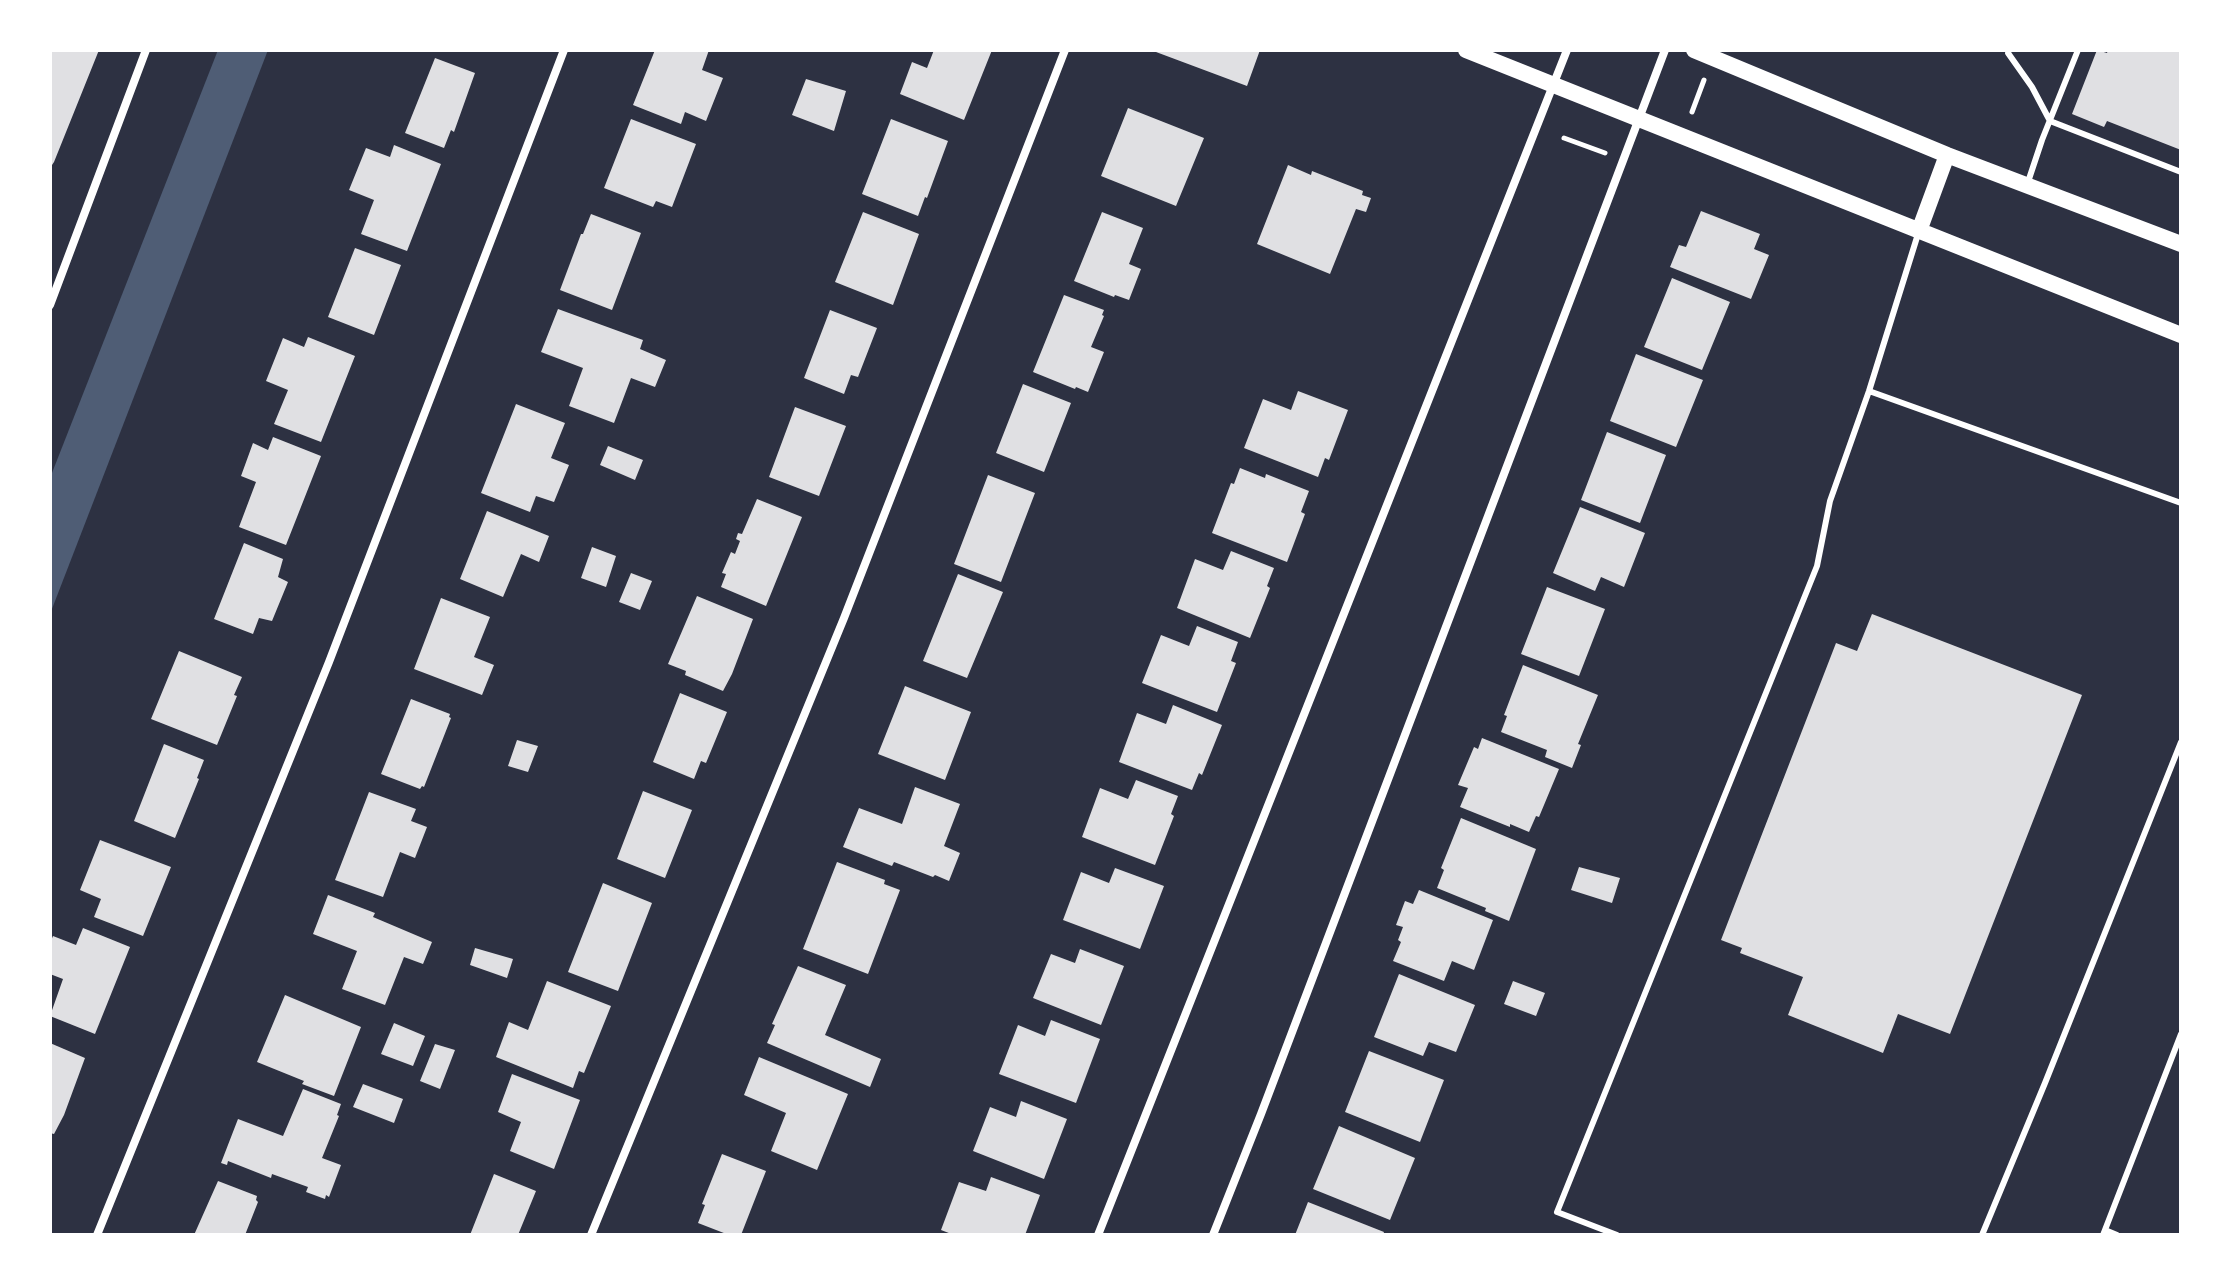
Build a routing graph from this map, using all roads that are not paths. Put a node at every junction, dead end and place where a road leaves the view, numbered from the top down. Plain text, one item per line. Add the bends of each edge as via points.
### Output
1 (146, 50) edge
2 (564, 50) edge
3 (1065, 50) edge
4 (1466, 50) edge
5 (1567, 50) edge
6 (1665, 50) edge
7 (1694, 50) edge
8 (2009, 50) edge
9 (2078, 50) edge
10 (1553, 85) junction
11 (1640, 119) junction
12 (2050, 121) junction
13 (1947, 155) junction
14 (2181, 172) edge
15 (2027, 185) junction
16 (1919, 231) junction
17 (2181, 244) edge
18 (50, 305) edge
19 (2181, 335) edge
20 (1869, 391) junction
21 (2181, 503) edge
22 (2181, 742) edge
23 (2181, 1034) edge
24 (2104, 1232) edge
25 (97, 1235) edge
26 (591, 1235) edge
27 (1098, 1235) edge
28 (1213, 1235) edge
29 (1617, 1235) edge
30 (1982, 1235) edge
31 (2117, 1235) edge

1 - 18 street
2 - 25 street via 329,662
3 - 26 street via 844,618
4 - 10 main road
5 - 10 street
6 - 11 street
7 - 13 main road
8 - 12 lane
9 - 12 lane
10 - 11 main road
10 - 27 street
11 - 16 main road
11 - 28 street
12 - 14 lane
12 - 15 lane
13 - 15 main road
13 - 16 main road
15 - 17 main road
16 - 19 main road
16 - 20 lane
20 - 21 lane
20 - 29 lane via 1830,501 1817,566 1557,1212
22 - 30 lane
23 - 24 lane
24 - 31 lane

